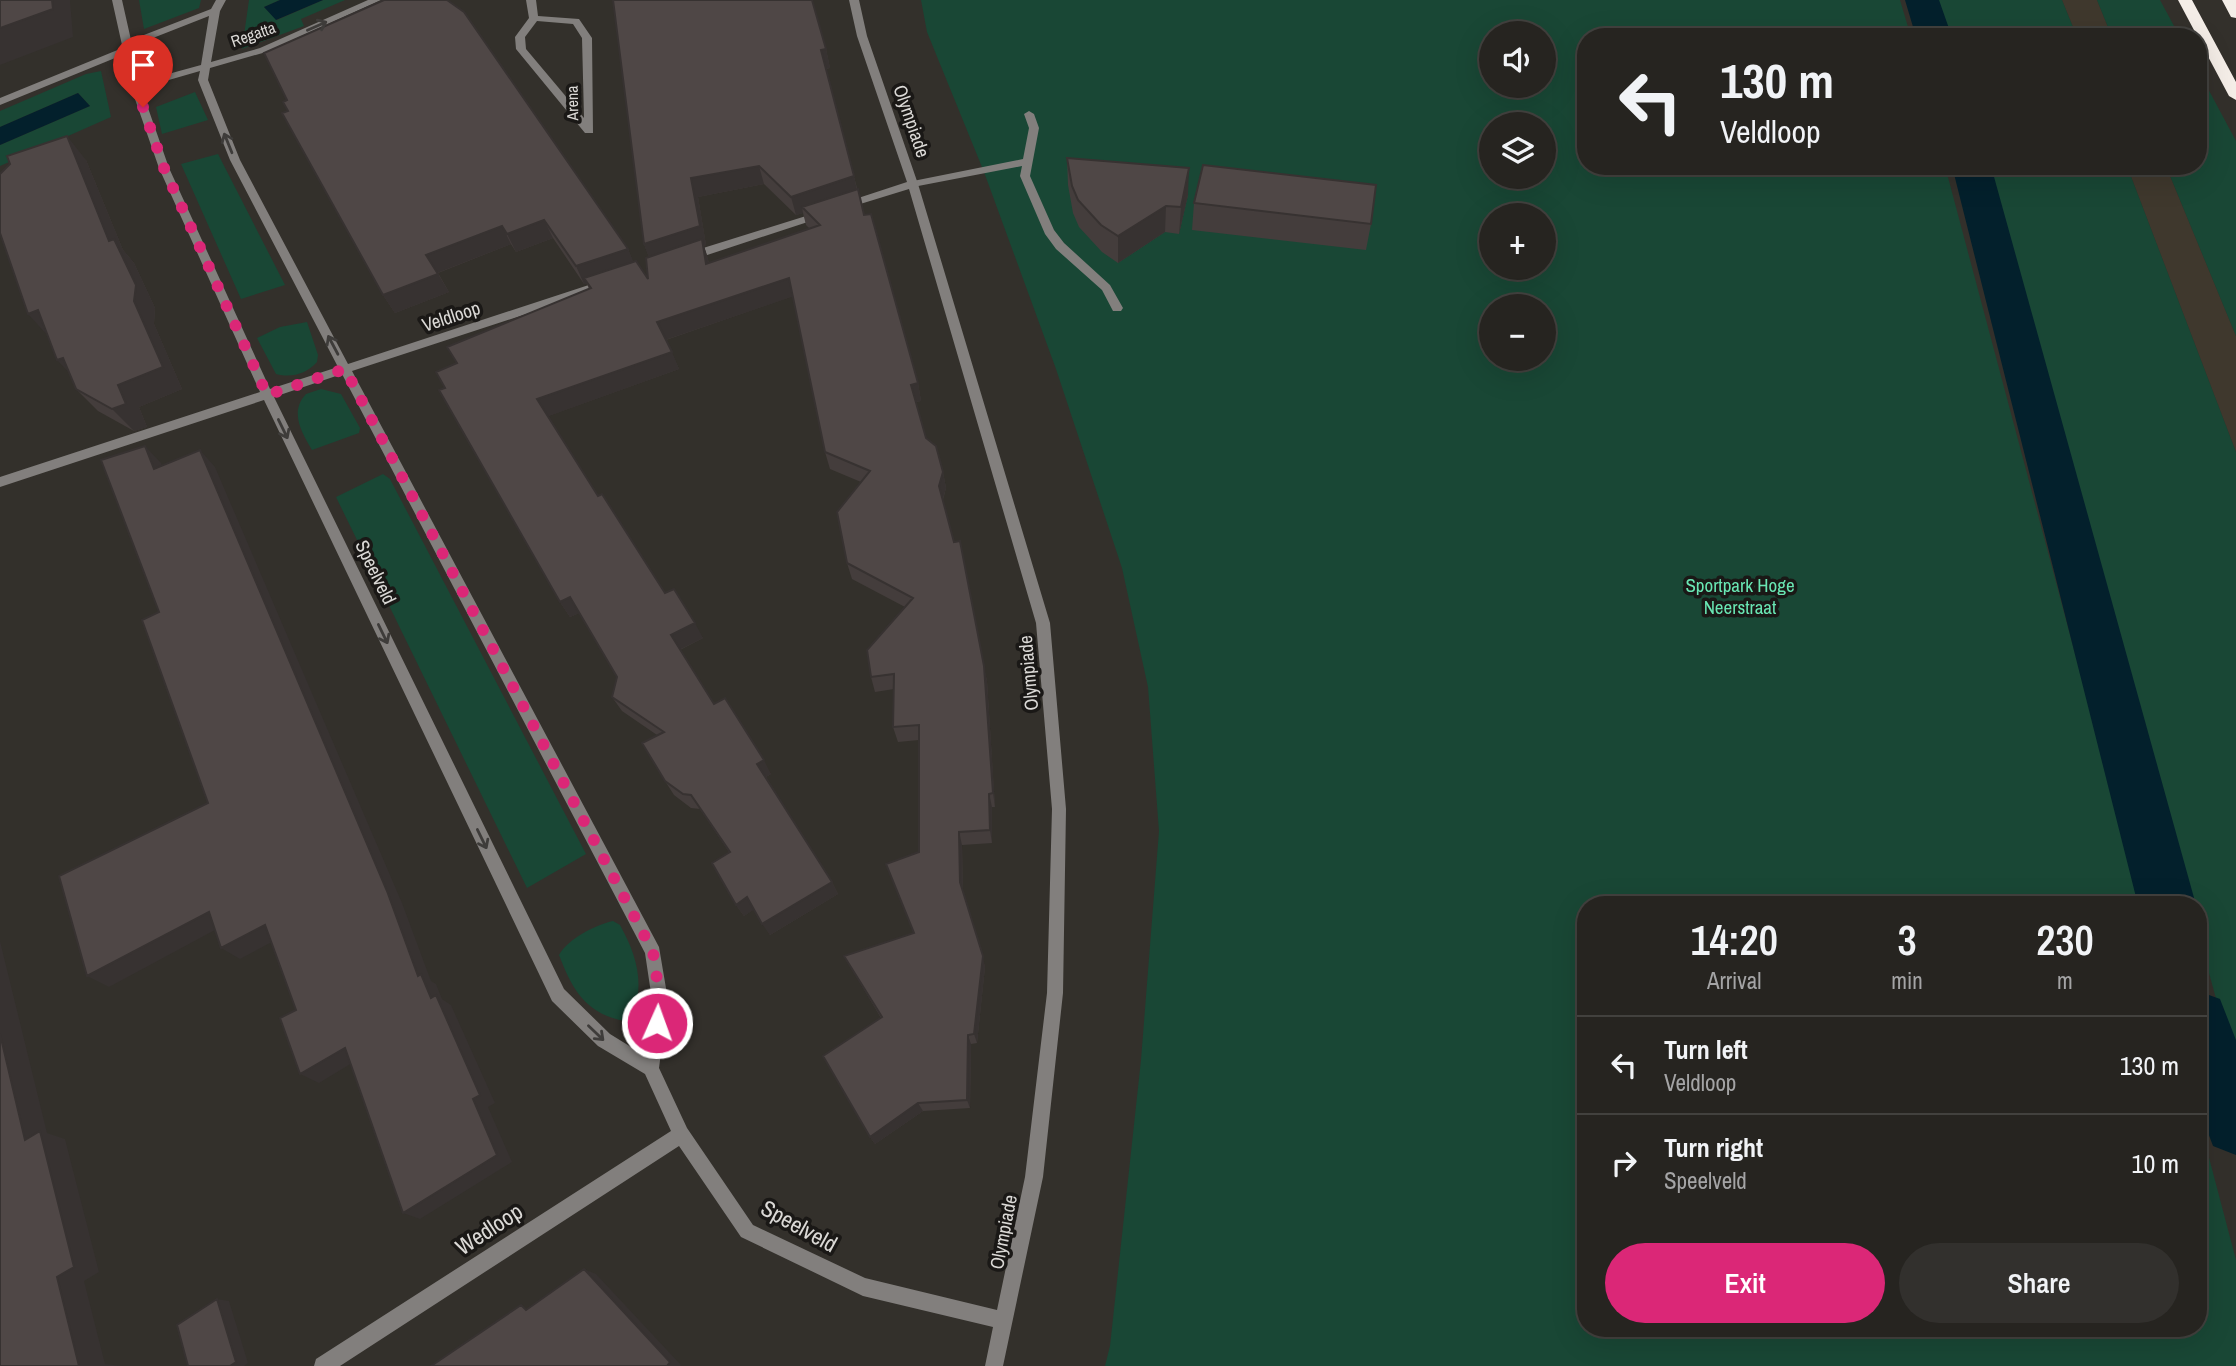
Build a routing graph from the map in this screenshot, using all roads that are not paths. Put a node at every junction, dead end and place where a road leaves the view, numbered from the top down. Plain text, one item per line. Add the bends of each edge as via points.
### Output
1 (117, 0) edge
2 (221, 0) edge
3 (376, 0) edge
4 (531, 0) edge
5 (854, 0) edge
6 (2185, 0) edge
7 (2229, 0) edge
8 (215, 11) junction
9 (2236, 14) edge
10 (534, 18) junction
11 (2200, 28) edge
12 (2207, 41) edge
13 (125, 48) junction
14 (204, 66) junction
15 (136, 86) junction
16 (2236, 96) edge
17 (0, 102) edge
18 (1029, 114) dead end
19 (1026, 162) junction
20 (913, 184) junction
21 (675, 261) edge
22 (622, 278) edge
23 (1117, 308) dead end
24 (345, 369) junction
25 (267, 395) junction
26 (0, 482) edge
27 (651, 1068) junction
28 (681, 1134) junction
29 (1005, 1321) junction
30 (323, 1366) edge
31 (994, 1366) edge

1 - 13 street, Speelveld
2 - 8 street
14 -> 3 street, Regatta via 263,50
4 - 10 street
5 - 20 street, Olympiade
6 - 11 highway
7 - 9 highway
8 - 13 street, Regatta
8 - 14 street
10 - 10 street, Arena via 576,21 587,38 589,131 521,49 520,37
12 - 16 highway
13 - 15 street, Speelveld
13 - 17 street, Regatta
14 - 15 street, Regatta
24 -> 14 street via 235,160 203,80
15 - 25 street, Speelveld via 164,168
18 - 19 street via 1034,128
19 - 20 street
19 - 23 street via 1025,176 1049,231 1106,288
20 - 21 street
20 - 29 street, Olympiade via 1043,624 1058,795 1055,993 1034,1177
22 - 24 street, Veldloop
24 - 25 street, Veldloop
24 - 27 street via 653,952 660,1000
25 - 26 street, Veldloop
25 -> 27 street, Speelveld via 558,995 604,1040
27 - 28 street, Speelveld
28 - 29 street, Speelveld via 747,1231 863,1287
28 - 30 street, Wedloop
29 - 31 street, Olympiade

